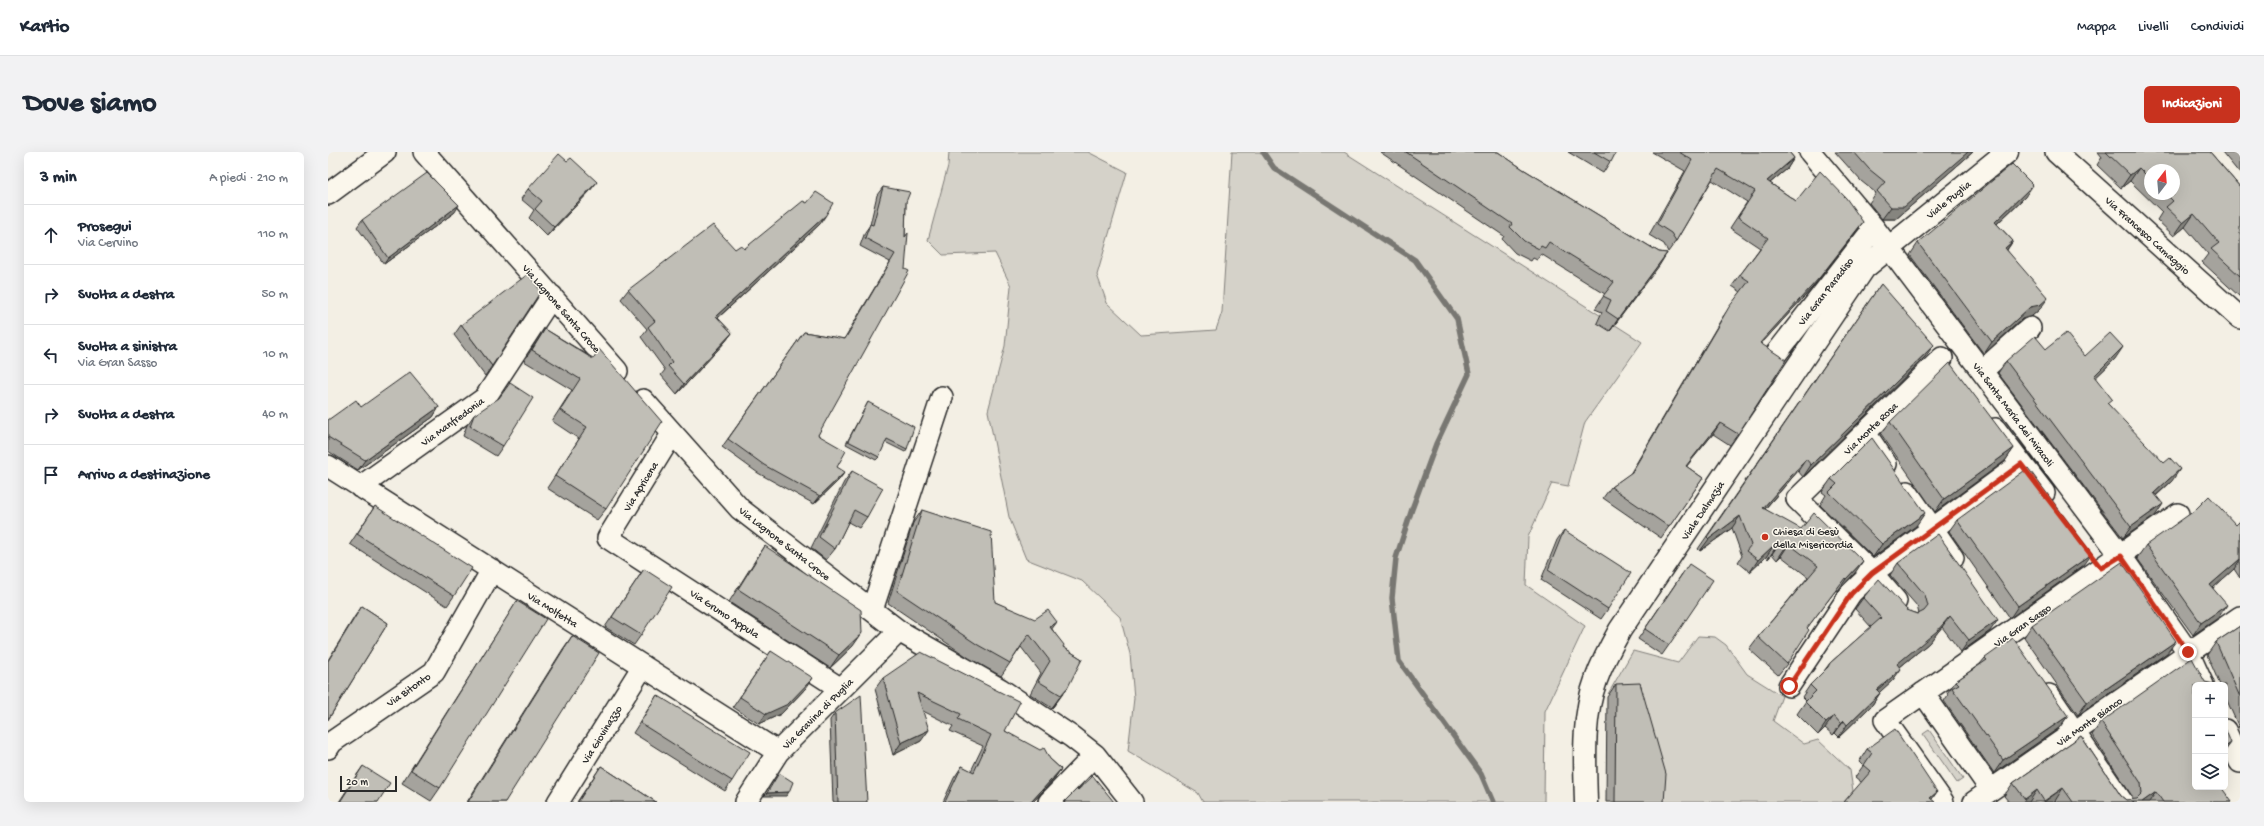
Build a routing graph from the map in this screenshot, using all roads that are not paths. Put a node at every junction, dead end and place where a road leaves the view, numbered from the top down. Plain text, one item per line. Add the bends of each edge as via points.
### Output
1 (385, 152) edge
2 (424, 152) edge
3 (1811, 152) edge
4 (2007, 152) edge
5 (2056, 152) edge
6 (328, 194) edge
7 (1874, 228) junction
8 (1888, 247) junction
9 (552, 296) junction
10 (2240, 318) edge
11 (2030, 328) dead end
12 (1928, 341) edge
13 (1776, 354) edge
14 (1942, 358) junction
15 (1982, 371) junction
16 (1956, 376) edge
17 (942, 397) dead end
18 (1984, 414) edge
19 (1865, 433) junction
20 (672, 434) junction
21 (2021, 464) junction
22 (328, 466) edge
23 (360, 487) junction
24 (2054, 507) edge
25 (2178, 514) dead end
26 (1932, 528) junction
27 (608, 538) joint
28 (2087, 550) edge
29 (2121, 556) junction
30 (2101, 568) junction
31 (492, 570) junction
32 (1963, 572) edge
33 (1872, 573) junction
34 (872, 610) junction
35 (1908, 614) edge
36 (1994, 617) edge
37 (2240, 617) edge
38 (899, 631) junction
39 (2012, 642) junction
40 (2188, 652) junction
41 (643, 666) junction
42 (2039, 680) edge
43 (2202, 682) edge
44 (1789, 686) dead end
45 (841, 688) junction
46 (1923, 694) junction
47 (2075, 731) junction
48 (2228, 736) edge
49 (328, 748) edge
50 (778, 752) junction
51 (1095, 756) junction
52 (2240, 762) edge
53 (1991, 790) junction
54 (558, 802) edge
55 (746, 802) edge
56 (1049, 802) edge
57 (1132, 802) edge
58 (1586, 802) edge
59 (1943, 802) edge
60 (1974, 802) edge
61 (2122, 802) edge

1 - 6 street
2 - 9 street, Via Lagnone Santa Croce
3 - 7 street, Via Santa Maria dei Miracoli
4 - 8 main road, Viale Puglia
5 - 10 street, Via Francesco Camaggio
7 - 8 street, Via Santa Maria dei Miracoli
7 - 13 street, Via Gran Paradiso
8 - 15 street, Via Santa Maria dei Miracoli
8 - 58 main road, Viale Dalmazia via 1864,268 1609,651 1595,681 1588,720
9 - 20 street, Via Lagnone Santa Croce
9 - 23 street, Via Manfredonia via 485,398
11 - 15 street
12 - 14 street
14 - 16 street
14 - 19 street, Via Monte Rosa
15 - 29 street, Via Santa Maria dei Miracoli
17 - 34 street
18 - 21 street
19 - 26 street
19 - 33 street, Via Monte Rosa via 1797,498
20 - 27 street, Via Apricena
20 - 34 street, Via Lagnone Santa Croce via 740,509
21 - 24 street
21 - 26 street
22 - 23 street, Via Molfetta
23 - 31 street, Via Molfetta
25 - 29 street, Via Gran Sasso
26 - 32 street
26 - 33 street
27 - 45 street, Via Grumo Appula
28 - 30 street
29 - 30 street, Via Gran Sasso
29 - 40 street, Via Santa Maria dei Miracoli
30 - 39 street, Via Gran Sasso
31 - 41 street, Via Molfetta
31 - 49 street, Via Bitonto via 434,672 332,742
33 - 35 street
33 - 44 street via 1851,594
34 - 38 street, Via Lagnone Santa Croce
36 - 39 street
37 - 40 street, Via Monte Bianco
38 - 45 street, Via Gravina di Puglia
38 - 51 street, Via Lagnone Santa Croce via 1000,689 1072,737
39 - 46 street, Via Gran Sasso
40 - 43 street, Via Santa Maria dei Miracoli
40 - 47 street, Via Monte Bianco
41 - 50 street, Via Molfetta
41 - 54 street, Via Giovinazzo
42 - 47 street
45 - 50 street, Via Gravina di Puglia
46 - 53 street
46 - 59 street, Via Gran Sasso via 1885,720
47 - 53 street, Via Monte Bianco
47 - 61 street
48 - 52 street
50 - 55 street, Via Gravina di Puglia
51 - 56 street
51 - 57 street, Via Lagnone Santa Croce
53 - 60 street, Via Monte Bianco

